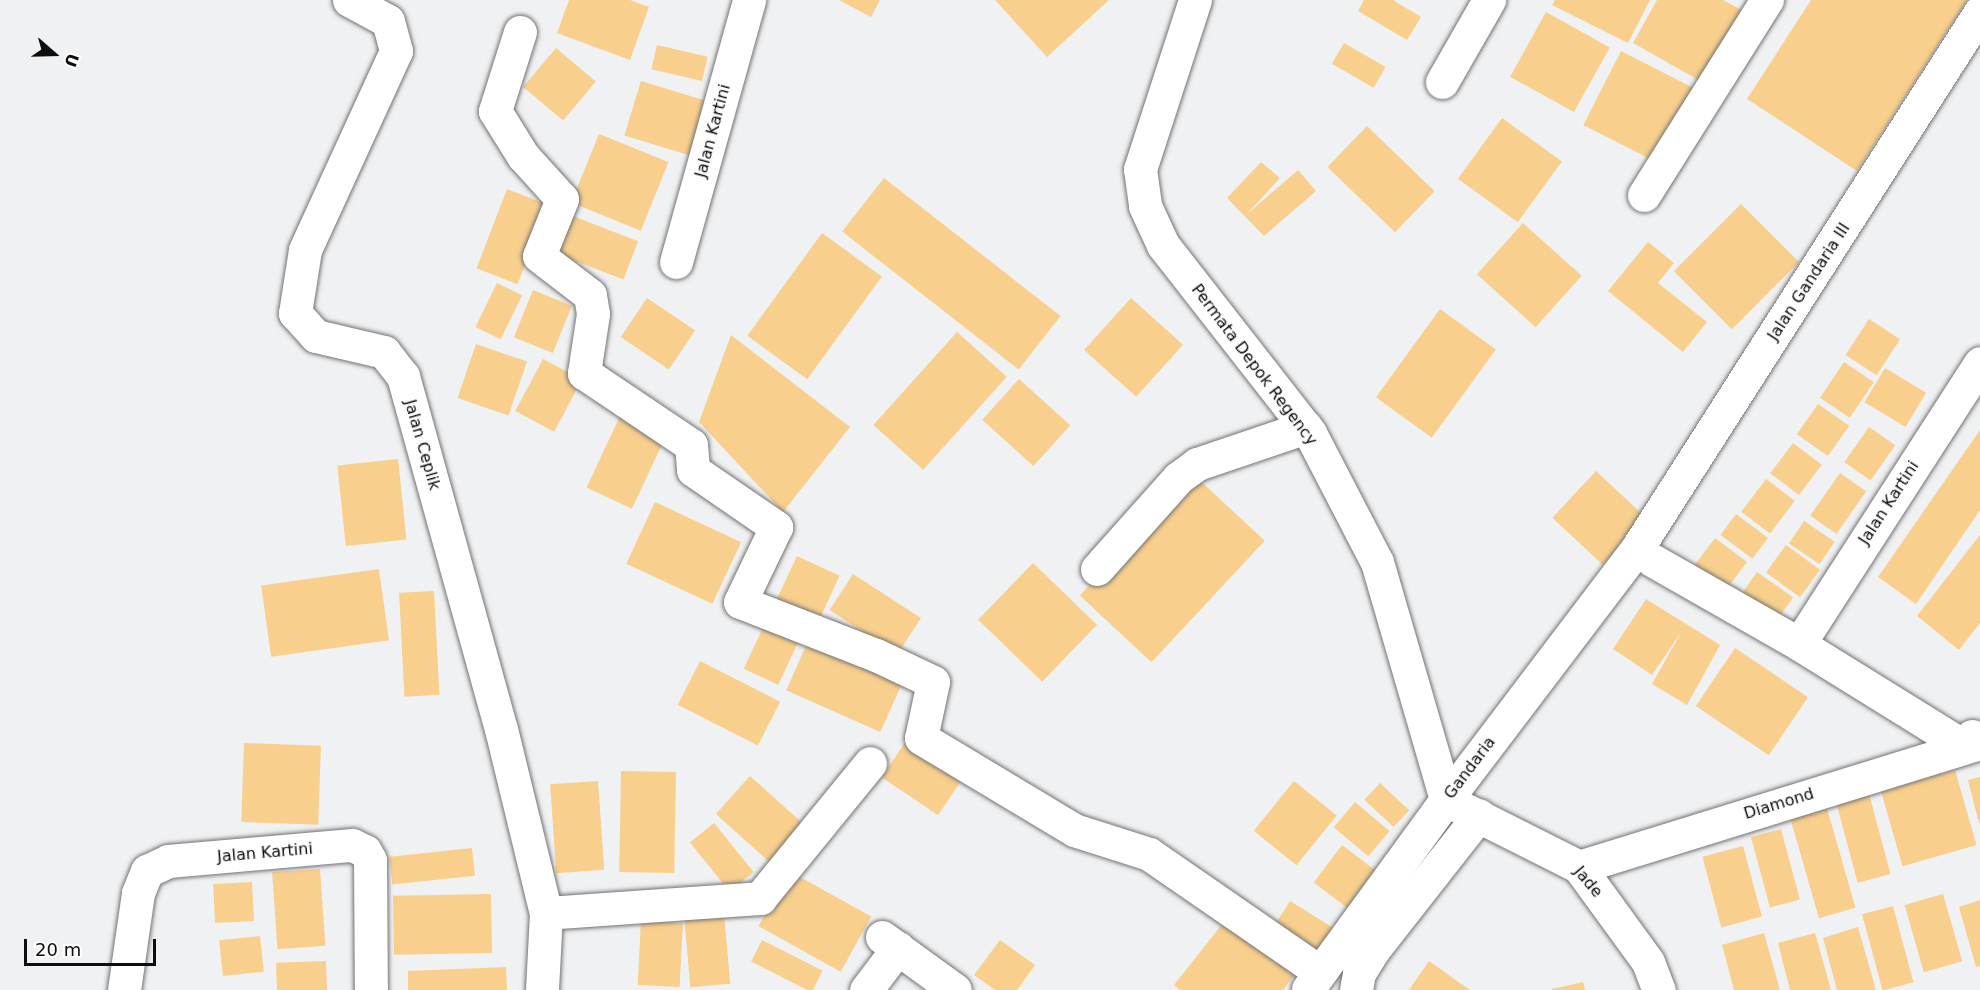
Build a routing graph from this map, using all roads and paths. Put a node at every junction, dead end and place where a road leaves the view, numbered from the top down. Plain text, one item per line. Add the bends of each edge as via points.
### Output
1 (349, 0) edge
2 (749, 0) edge
3 (1195, 0) edge
4 (1489, 0) edge
5 (1767, 0) edge
6 (1980, 12) edge
7 (520, 32) dead end
8 (1442, 82) dead end
9 (1644, 195) dead end
10 (676, 262) dead end
11 (1980, 363) edge
12 (1306, 427) junction
13 (1644, 555) junction
14 (1097, 569) dead end
15 (1799, 644) junction
16 (1975, 738) edge
17 (870, 763) dead end
18 (1446, 800) junction
19 (1479, 815) junction
20 (1578, 867) junction
21 (546, 913) junction
22 (1314, 981) edge
23 (124, 990) edge
24 (371, 990) edge
25 (542, 990) edge
26 (866, 990) edge
27 (955, 990) edge
28 (1356, 990) edge
29 (1659, 990) edge

1 - 21 street, Jalan Ceplik via 388,21 396,51 305,250 295,313 316,336 384,352 403,376 501,729
2 - 10 street, Jalan Kartini
3 - 12 street, Permata Depok Regency via 1140,169 1144,206 1163,245
4 - 8 street
5 - 9 street
6 - 13 street, Jalan Gandaria III
7 - 22 street via 495,111 523,156 562,199 539,256 590,295 593,314 584,373 691,445 693,470 776,526 740,602 876,655 933,682 921,738 1074,830 1149,854
11 - 15 street, Jalan Kartini
12 - 14 street via 1197,464 1178,478
12 - 18 street, Permata Depok Regency via 1377,561
13 - 15 street
13 - 18 street, Gandaria
15 - 16 street
16 - 20 street, Diamond
17 - 21 street via 760,898
18 - 19 street, Jade
18 - 22 street, Gandaria
19 - 20 street, Jade
19 - 28 street via 1374,949 1359,973
20 - 29 street, Jade via 1648,962
21 - 25 street, Jalan Ceplik
23 - 24 street, Jalan Kartini via 138,893 147,871 168,861 352,845 365,851 370,860
26 - 27 street via 890,943

